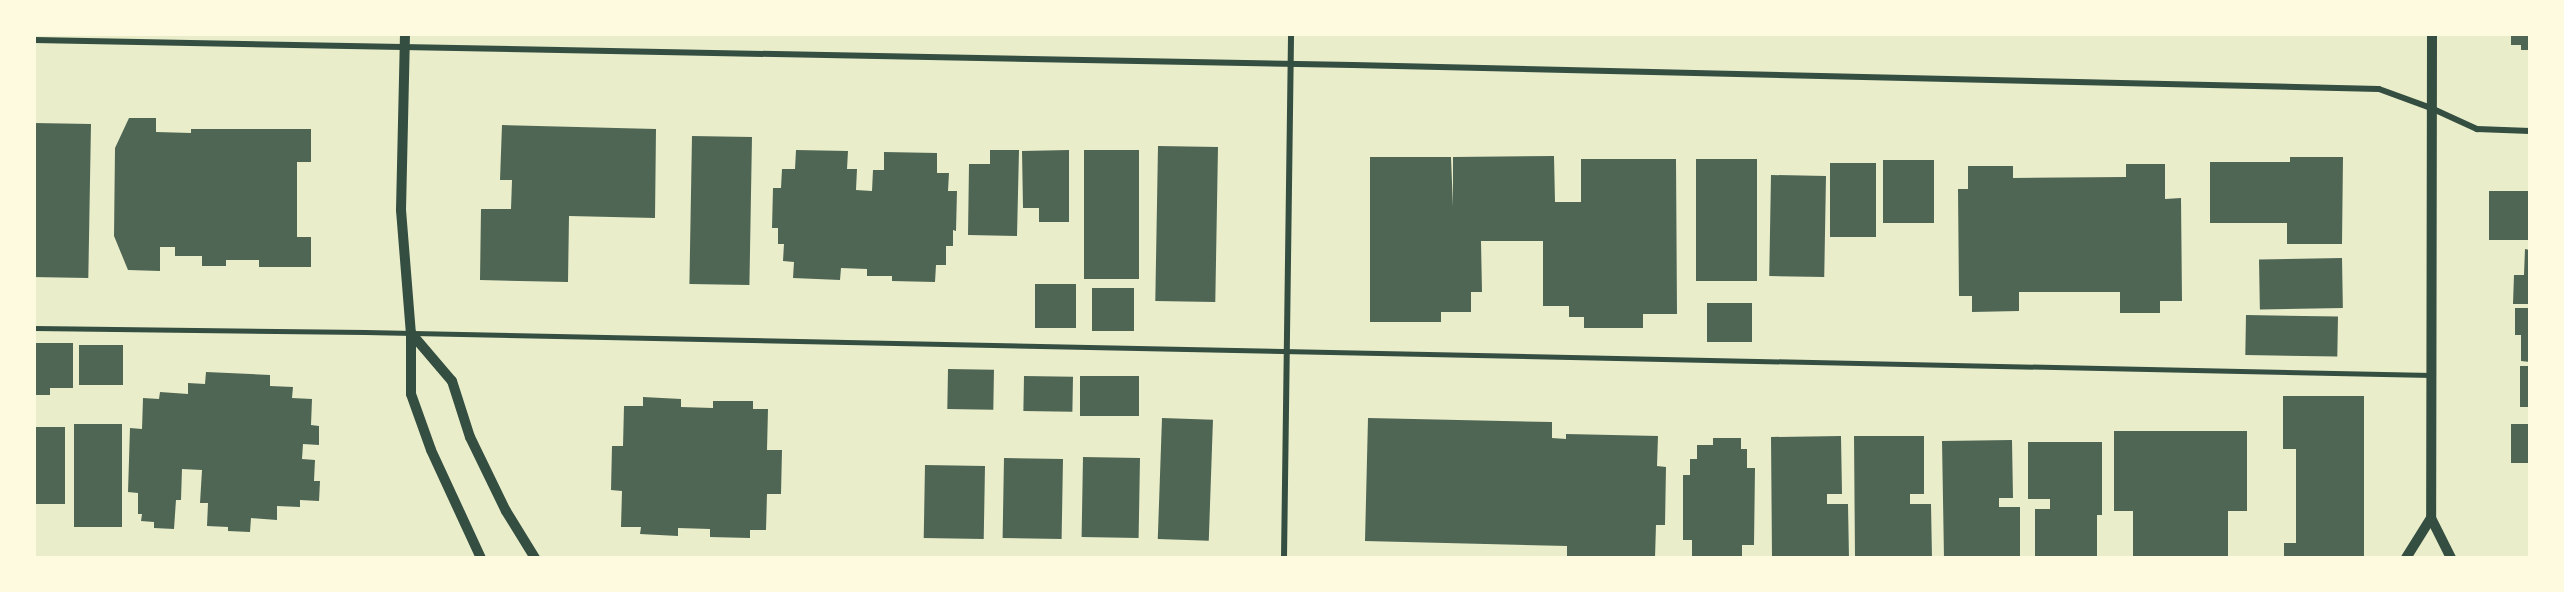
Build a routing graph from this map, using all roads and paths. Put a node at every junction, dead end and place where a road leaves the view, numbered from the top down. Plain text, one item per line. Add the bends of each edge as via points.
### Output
1 (405, 34) edge
2 (1291, 34) edge
3 (2432, 34) edge
4 (34, 40) edge
5 (405, 48) junction
6 (1291, 64) junction
7 (2431, 108) junction
8 (2529, 131) edge
9 (34, 328) edge
10 (411, 333) junction
11 (1286, 351) junction
12 (2432, 375) junction
13 (2431, 518) junction
14 (481, 558) edge
15 (535, 558) edge
16 (1284, 558) edge
17 (2406, 558) edge
18 (2451, 558) edge

1 - 5 street
2 - 6 street
3 - 7 street
4 - 5 street
5 - 6 street
5 - 10 street via 401,210
6 - 7 street via 2379,89
6 - 11 street
7 - 8 street via 2477,129
7 - 12 street
9 - 10 lane
10 - 11 lane
10 - 14 street via 411,394 435,461
10 - 15 street via 452,381 470,437 506,511
11 - 12 lane
11 - 16 street
12 - 13 street
13 - 17 street
13 - 18 street

